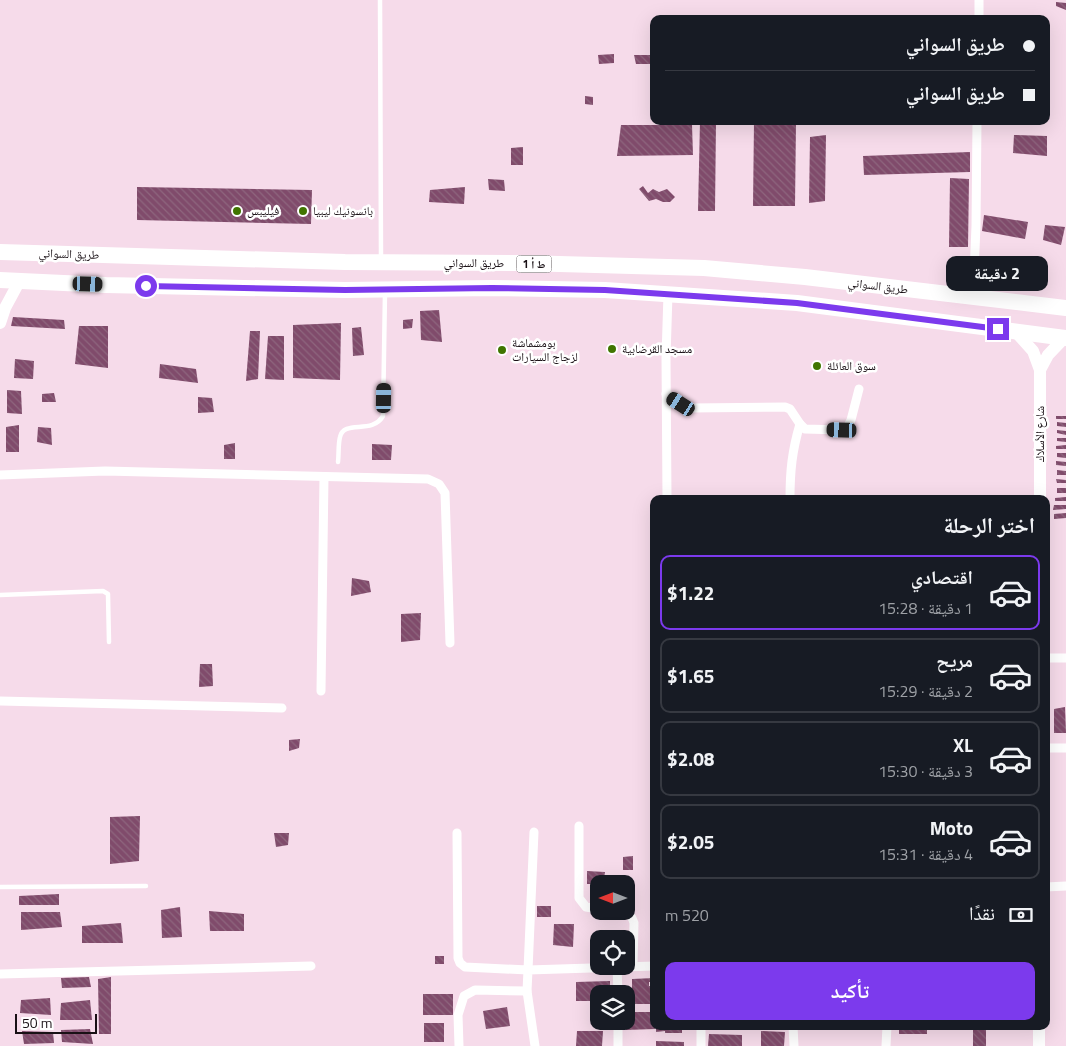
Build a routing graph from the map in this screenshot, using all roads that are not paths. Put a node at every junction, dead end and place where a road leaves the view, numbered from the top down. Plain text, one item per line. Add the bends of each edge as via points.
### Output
1 (380, 0) edge
2 (979, 0) edge
3 (979, 15) edge
4 (977, 125) edge
5 (0, 252) edge
6 (382, 262) junction
7 (0, 280) edge
8 (19, 282) junction
9 (385, 289) junction
10 (668, 294) junction
11 (973, 298) junction
12 (1066, 308) edge
13 (0, 323) edge
14 (1015, 331) junction
15 (1065, 338) edge
16 (1040, 370) junction
17 (859, 390) dead end
18 (666, 394) junction
19 (800, 424) junction
20 (338, 462) dead end
21 (0, 475) edge
22 (324, 477) junction
23 (667, 495) edge
24 (790, 495) edge
25 (1040, 495) edge
26 (0, 595) edge
27 (109, 642) dead end
28 (450, 643) dead end
29 (1050, 658) edge
30 (1066, 658) edge
31 (321, 691) dead end
32 (0, 701) edge
33 (282, 708) dead end
34 (1050, 748) edge
35 (1066, 748) edge
36 (579, 826) dead end
37 (534, 832) dead end
38 (456, 833) dead end
39 (146, 886) dead end
40 (1066, 886) edge
41 (0, 887) edge
42 (1050, 887) edge
43 (590, 907) edge
44 (311, 966) dead end
45 (635, 966) edge
46 (650, 966) edge
47 (590, 968) edge
48 (528, 970) junction
49 (0, 974) edge
50 (527, 991) junction
51 (618, 1030) edge
52 (701, 1030) edge
53 (793, 1030) edge
54 (886, 1030) edge
55 (1039, 1030) edge
56 (459, 1046) edge
57 (535, 1046) edge
58 (618, 1046) edge
59 (701, 1046) edge
60 (794, 1046) edge
61 (886, 1046) edge
62 (1039, 1046) edge

1 - 6 lane
2 - 3 street
4 - 11 street
5 - 6 highway, طريق السواني / ط أ 1
6 - 11 highway, طريق السواني / ط أ 1 via 704,268
7 - 8 highway, طريق السواني / ط أ 1
8 - 9 highway, طريق السواني / ط أ 1
8 - 13 street
9 - 10 highway, طريق السواني / ط أ 1 via 492,288
9 - 20 lane via 383,416 375,425 347,428 342,432
10 - 14 highway, طريق السواني / ط أ 1 via 797,303
10 - 18 street
11 - 12 highway, طريق السواني / ط أ 1
14 - 15 highway, طريق السواني / ط أ 1
14 - 16 street, شارع الأسلاك via 1033,351
15 - 16 street via 1048,355
16 - 25 street, شارع الأسلاك
17 - 19 street via 851,420 842,430 805,429
18 - 19 street via 691,408 785,407 792,411
18 - 23 street
19 - 24 street via 793,448
21 - 22 street via 105,471
22 - 28 street via 428,479 439,484 445,492
22 - 31 street
26 - 27 lane via 103,591 108,594
29 - 30 street
32 - 33 street
34 - 35 street
36 - 43 street via 579,898
37 - 48 street
38 - 48 street via 460,963 465,967
39 - 41 lane
40 - 42 street
44 - 49 street
45 - 46 street
47 - 48 street
48 - 50 street
50 - 56 street via 475,990 464,996 458,1015
50 - 57 street
51 - 58 street
52 - 59 street
53 - 60 street
54 - 61 street
55 - 62 street

